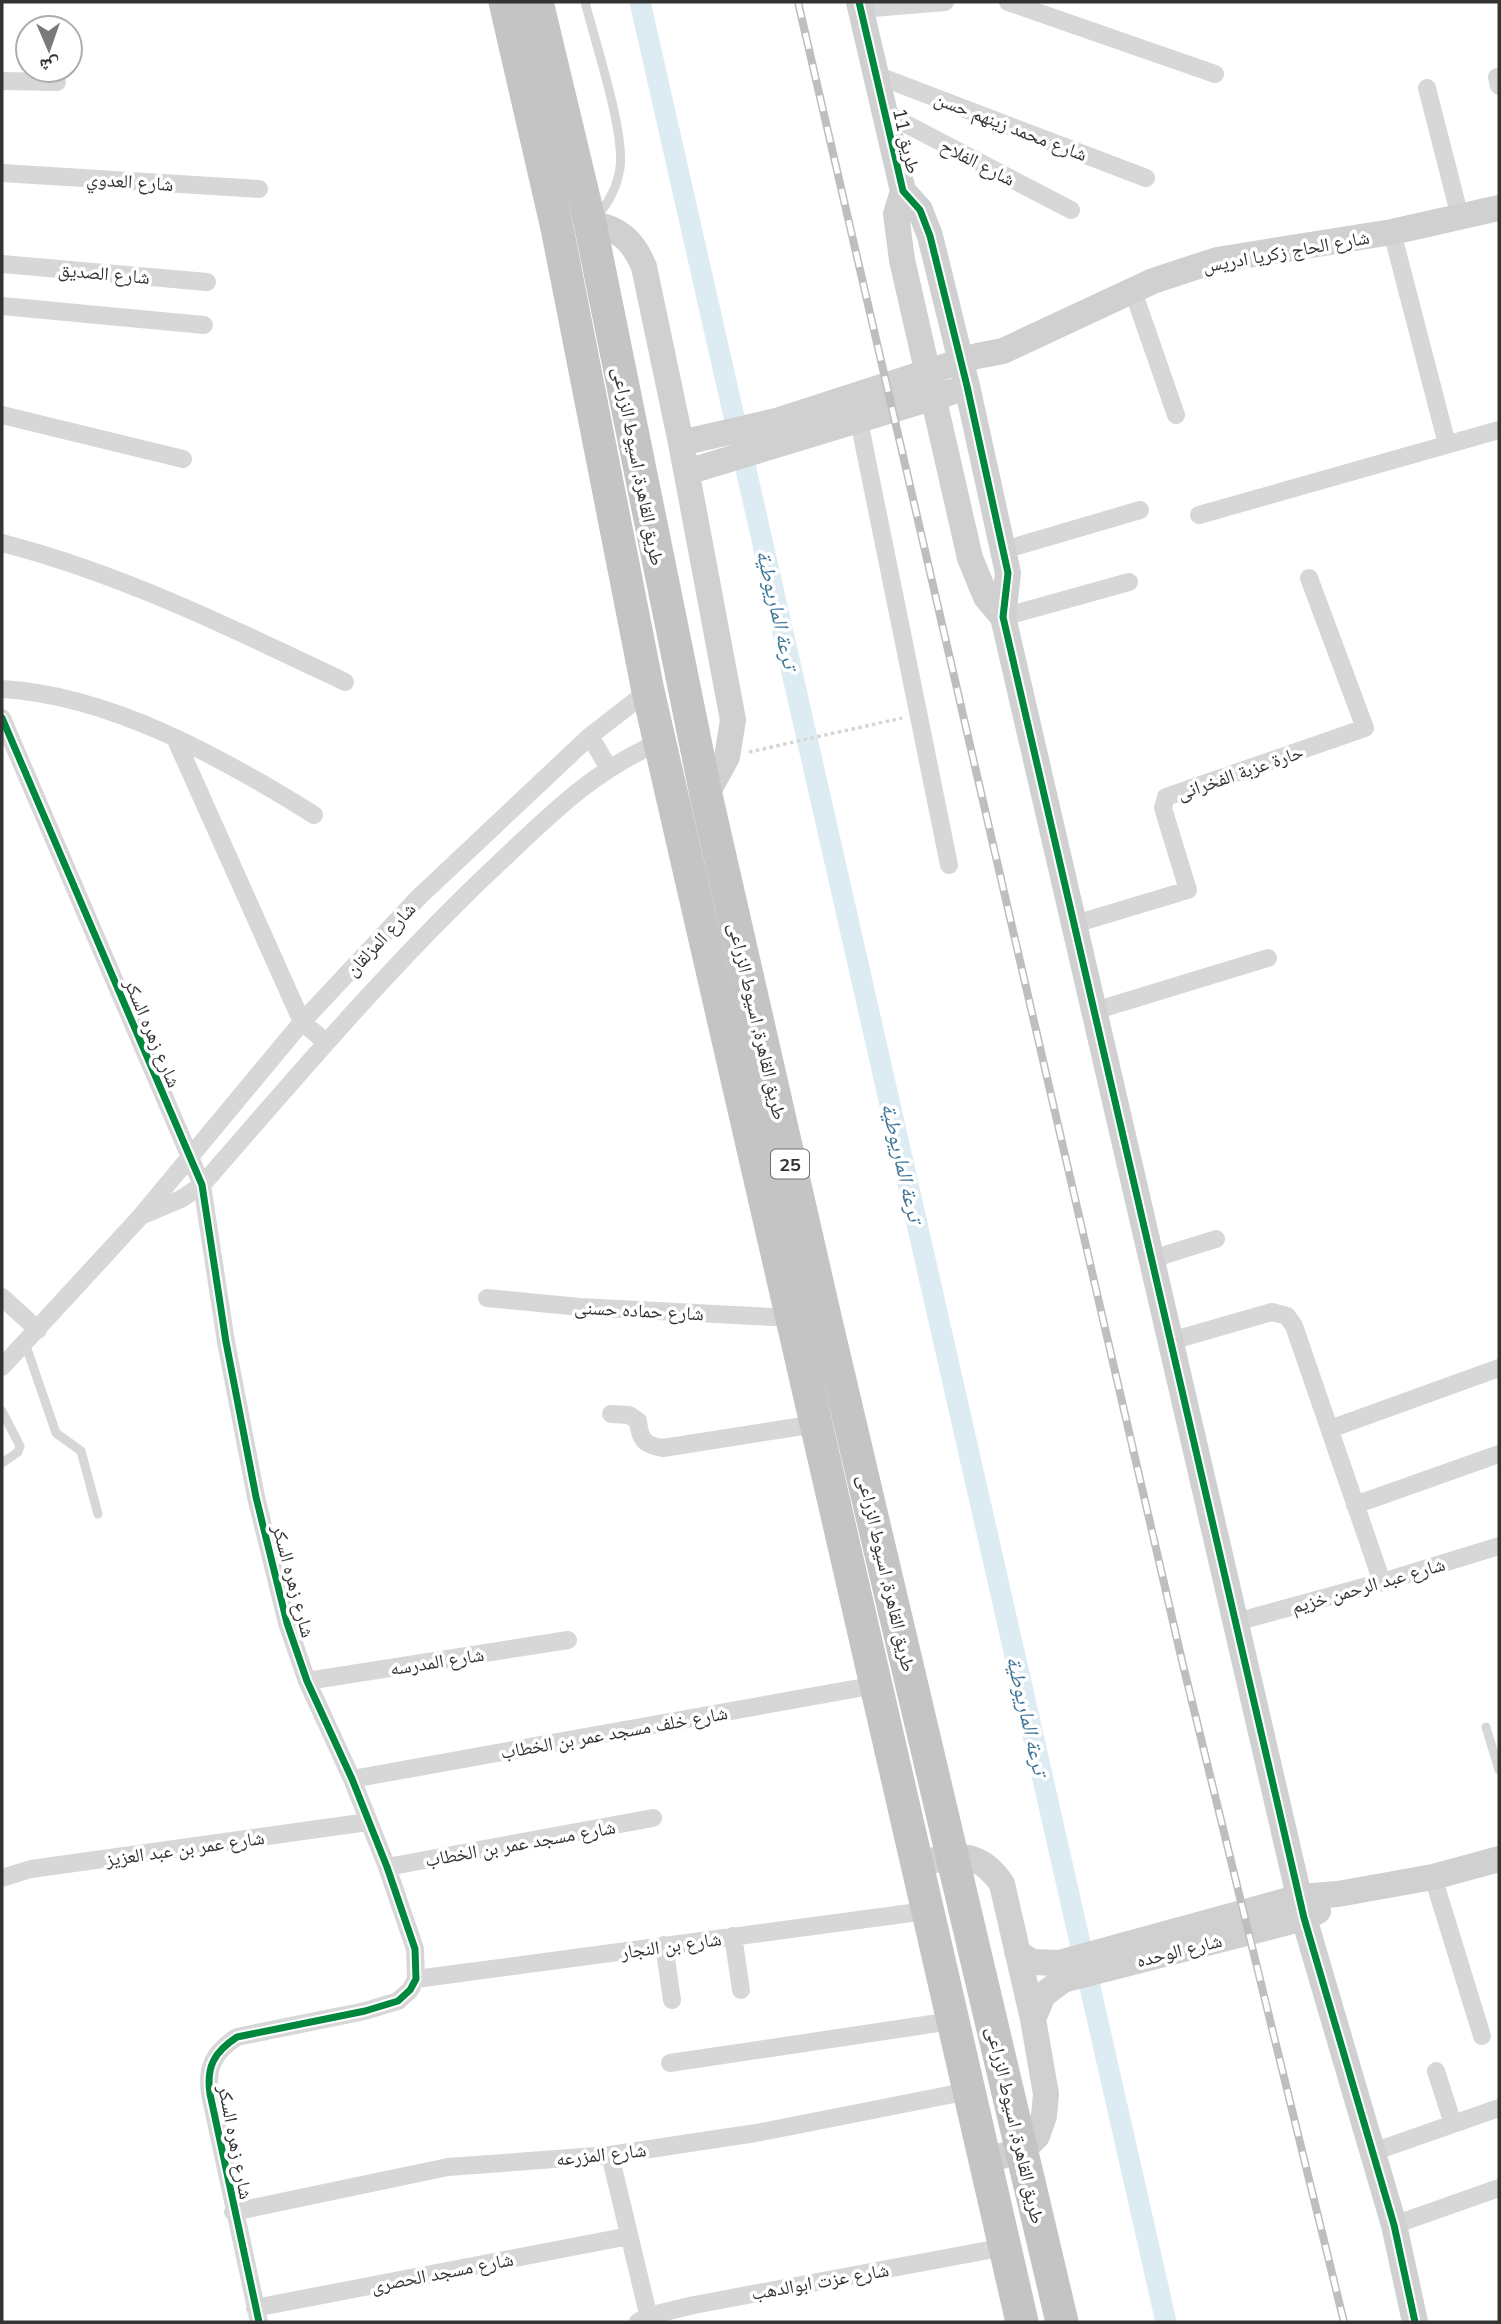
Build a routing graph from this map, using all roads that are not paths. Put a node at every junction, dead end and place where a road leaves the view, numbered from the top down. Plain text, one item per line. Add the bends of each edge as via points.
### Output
1 (505, 2) edge
2 (537, 2) edge
3 (585, 2) edge
4 (945, 2) edge
5 (1008, 2) edge
6 (860, 6) edge
7 (1215, 74) dead end
8 (876, 75) junction
9 (1427, 88) dead end
10 (885, 113) junction
11 (2, 173) edge
12 (1146, 178) dead end
13 (259, 189) dead end
14 (903, 191) junction
15 (1071, 210) dead end
16 (1498, 213) edge
17 (1460, 217) junction
18 (590, 223) junction
19 (557, 228) junction
20 (1392, 232) junction
21 (2, 264) edge
22 (206, 282) dead end
23 (1133, 291) junction
24 (2, 306) edge
25 (204, 325) dead end
26 (928, 372) junction
27 (964, 373) junction
28 (934, 398) junction
29 (2, 415) edge
30 (1176, 415) dead end
31 (859, 421) junction
32 (1499, 430) edge
33 (779, 432) junction
34 (1447, 444) junction
35 (694, 455) junction
36 (183, 459) dead end
37 (1140, 510) dead end
38 (1199, 515) dead end
39 (2, 543) edge
40 (1004, 550) junction
41 (1308, 578) dead end
42 (1129, 582) dead end
43 (1003, 617) junction
44 (345, 682) dead end
45 (2, 689) edge
46 (648, 691) junction
47 (3, 725) edge
48 (590, 736) junction
49 (176, 740) junction
50 (660, 742) junction
51 (608, 767) junction
52 (691, 802) junction
53 (314, 815) dead end
54 (949, 865) dead end
55 (419, 897) junction
56 (440, 917) junction
57 (1074, 923) junction
58 (1268, 958) dead end
59 (1094, 1011) junction
60 (302, 1022) junction
61 (326, 1042) junction
62 (190, 1161) junction
63 (202, 1185) junction
64 (141, 1216) junction
65 (1216, 1239) dead end
66 (1152, 1259) junction
67 (2, 1297) edge
68 (487, 1298) dead end
69 (792, 1318) junction
70 (38, 1330) junction
71 (1171, 1341) junction
72 (25, 1343) junction
73 (2, 1367) edge
74 (1499, 1368) edge
75 (2, 1411) edge
76 (611, 1415) dead end
77 (816, 1424) junction
78 (1329, 1429) junction
79 (1499, 1454) edge
80 (2, 1463) edge
81 (1355, 1504) junction
82 (98, 1514) dead end
83 (1499, 1546) edge
84 (1382, 1582) junction
85 (1236, 1622) junction
86 (568, 1640) dead end
87 (307, 1681) junction
88 (876, 1685) junction
89 (1486, 1727) dead end
90 (1499, 1770) edge
91 (352, 1779) junction
92 (653, 1818) dead end
93 (368, 1822) junction
94 (954, 1855) junction
95 (1499, 1859) edge
96 (915, 1864) junction
97 (387, 1867) junction
98 (1433, 1877) junction
99 (2, 1878) edge
100 (1302, 1908) junction
101 (926, 1911) junction
102 (733, 1937) junction
103 (664, 1945) junction
104 (1017, 1952) junction
105 (1061, 1971) junction
106 (416, 1979) junction
107 (741, 1990) dead end
108 (672, 2000) dead end
109 (1033, 2019) junction
110 (952, 2021) junction
111 (1482, 2036) dead end
112 (670, 2063) dead end
113 (1436, 2071) dead end
114 (968, 2091) junction
115 (1499, 2108) edge
116 (1453, 2124) junction
117 (1022, 2151) junction
118 (1373, 2152) junction
119 (610, 2155) junction
120 (985, 2160) junction
121 (1499, 2188) edge
122 (233, 2211) junction
123 (1394, 2225) junction
124 (629, 2236) junction
125 (1005, 2247) junction
126 (257, 2315) edge
127 (645, 2320) edge
128 (1022, 2322) edge
129 (1062, 2322) edge
130 (1415, 2322) edge

1 - 19 highway, طريق القاهرة, اسيوط الزراعى / 25
2 - 18 highway, طريق القاهرة, اسيوط الزراعى / 25
3 - 18 lane via 620,151 611,196
4 - 6 street
5 - 7 street
6 - 8 street, طريق 11
8 - 10 street, طريق 11
8 - 12 street, شارع محمد زينهم حسن
9 - 17 street
10 - 14 street, طريق 11
10 - 15 street, شارع الفلاح
11 - 13 street, شارع العدوي
14 - 26 street, طريق 11 via 896,214 898,236
14 - 27 street, طريق 11 via 920,210 930,236
16 - 17 street, شارع الحاج زكريا ادريس
17 - 20 street, شارع الحاج زكريا ادريس
18 - 19 highway
18 - 35 street via 610,226 637,249
18 - 52 highway, طريق القاهرة, اسيوط الزراعى / 25
19 - 46 highway, طريق القاهرة, اسيوط الزراعى / 25
20 - 23 street, شارع الحاج زكريا ادريس via 1217,260
20 - 34 street
21 - 22 street, شارع الصديق
23 - 27 street, شارع الحاج زكريا ادريس
23 - 30 street
24 - 25 street
26 - 27 street, شارع الحاج زكريا ادريس
26 - 28 street, طريق 11
26 - 33 street, شارع الحاج زكريا ادريس
27 - 28 street, شارع الحاج زكريا ادريس
27 - 40 street, طريق 11
28 - 31 street, شارع الحاج زكريا ادريس
28 - 43 street, طريق 11 via 970,558 986,597
29 - 36 street
31 - 33 street, شارع الحاج زكريا ادريس
31 - 54 street
32 - 34 street
33 - 35 street
34 - 38 street
35 - 52 street via 733,720 727,757
37 - 40 street
39 - 44 street via 60,558 128,584
40 - 43 street, طريق 11 via 1008,592
41 - 57 street, حارة عزبة الفخرانى via 1365,728 1166,797 1163,808 1188,890
42 - 43 street
43 - 57 street
45 - 49 street via 79,700
46 - 48 street, شارع المزلقان
46 - 50 highway, طريق القاهرة, اسيوط الزراعى / 25
47 - 62 street, شارع زهره السكر
48 - 51 street
48 - 55 street, شارع المزلقان
49 - 53 street
49 - 60 street
50 - 51 street, شارع المزلقان
50 - 52 highway, طريق القاهرة, اسيوط الزراعى / 25
51 - 56 street, شارع المزلقان
52 - 69 highway, طريق القاهرة, اسيوط الزراعى / 25
52 - 94 highway, طريق القاهرة, اسيوط الزراعى / 25 via 826,1321
55 - 56 street
55 - 60 street, شارع المزلقان
56 - 61 street, شارع المزلقان
57 - 59 street
58 - 59 street
59 - 66 street
60 - 61 street
60 - 62 street, شارع المزلقان
61 - 63 street, شارع المزلقان
62 - 63 street, شارع زهره السكر
62 - 64 street, شارع المزلقان
63 - 64 street, شارع المزلقان
63 - 87 street, شارع زهره السكر via 256,1497 287,1623
64 - 70 street, شارع المزلقان
65 - 66 street
66 - 71 street
67 - 70 street
68 - 69 street, شارع حماده حسنى
69 - 77 highway, طريق القاهرة, اسيوط الزراعى / 25
70 - 72 street, شارع المزلقان
71 - 78 street via 1272,1312 1287,1316
71 - 85 street
72 - 73 street, شارع المزلقان
72 - 82 lane via 56,1433 81,1451
74 - 78 street
75 - 80 lane via 20,1446
76 - 77 street via 629,1415 638,1422 640,1437 648,1446 663,1448
77 - 88 highway, طريق القاهرة, اسيوط الزراعى / 25
78 - 81 street
79 - 81 street
81 - 84 street
83 - 84 street, شارع عبد الرحمن خزيم
84 - 85 street, شارع عبد الرحمن خزيم
85 - 100 street
86 - 87 street, شارع المدرسه
87 - 91 street, شارع زهره السكر
88 - 91 street, شارع خلف مسجد عمر بن الخطاب
88 - 96 highway, طريق القاهرة, اسيوط الزراعى / 25
89 - 90 lane
91 - 93 street, شارع زهره السكر
92 - 97 street, شارع مسجد عمر بن الخطاب
93 - 97 street, شارع زهره السكر
93 - 99 street, شارع عمر بن عبد العزيز via 31,1869
94 - 96 street
94 - 104 street via 974,1857 991,1867 1002,1884
94 - 117 highway, طريق القاهرة, اسيوط الزراعى / 25
95 - 98 street, شارع الوحده
96 - 101 highway, طريق القاهرة, اسيوط الزراعى / 25
97 - 106 street, شارع زهره السكر via 415,1949
98 - 100 street, شارع الوحده via 1338,1894
98 - 111 street
100 - 105 street, شارع الوحده
100 - 118 street
101 - 102 street, شارع بن النجار
101 - 110 highway, طريق القاهرة, اسيوط الزراعى / 25
102 - 103 street, شارع بن النجار
102 - 107 street
103 - 106 street, شارع بن النجار
103 - 108 street
104 - 105 street, شارع الوحده
104 - 109 street
105 - 109 street
106 - 122 street, شارع زهره السكر via 398,2001 383,2007 237,2037 222,2046 208,2077
109 - 117 street via 1046,2094 1037,2136
110 - 112 street
110 - 114 highway, طريق القاهرة, اسيوط الزراعى / 25
113 - 116 street
114 - 119 street, شارع المزرعه via 756,2133
114 - 120 highway, طريق القاهرة, اسيوط الزراعى / 25
115 - 116 street
116 - 118 street
117 - 120 street
117 - 129 highway, طريق القاهرة, اسيوط الزراعى / 25
118 - 123 street
119 - 122 street, شارع المزرعه via 448,2167
119 - 124 street
120 - 125 highway, طريق القاهرة, اسيوط الزراعى / 25
121 - 123 street
122 - 126 street, شارع زهره السكر
123 - 130 street
124 - 126 street, شارع مسجد الحصرى
124 - 127 street
125 - 127 street, شارع عزت ابوالدهب
125 - 128 highway, طريق القاهرة, اسيوط الزراعى / 25

